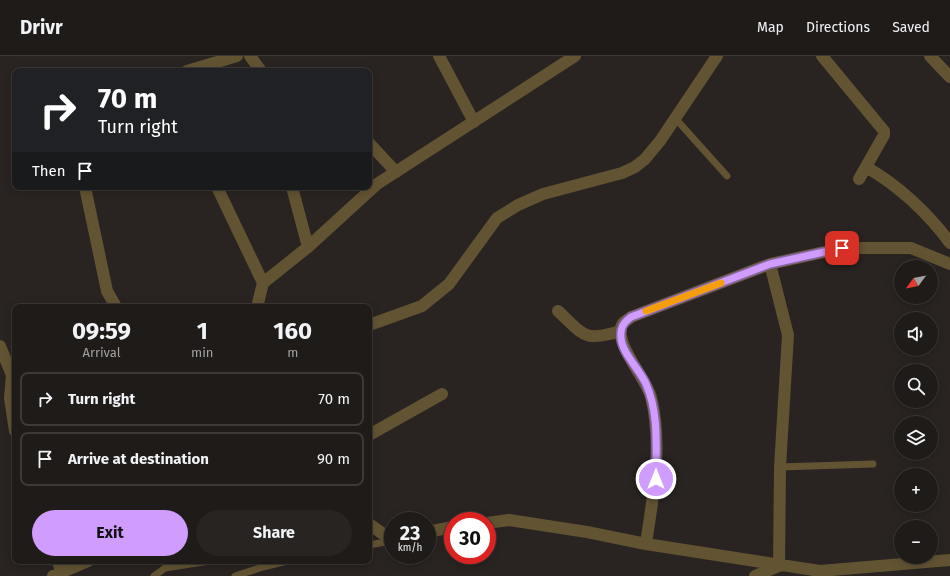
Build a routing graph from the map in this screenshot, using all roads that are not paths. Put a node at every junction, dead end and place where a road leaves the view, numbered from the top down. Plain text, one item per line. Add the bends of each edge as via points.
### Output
1 (237, 56) edge
2 (250, 56) edge
3 (439, 56) edge
4 (575, 56) edge
5 (717, 56) edge
6 (822, 56) edge
7 (930, 56) edge
8 (197, 68) edge
9 (259, 68) edge
10 (950, 77) edge
11 (674, 118) junction
12 (474, 122) junction
13 (372, 146) edge
14 (866, 167) junction
15 (396, 172) junction
16 (727, 176) dead end
17 (859, 179) dead end
18 (372, 189) edge
19 (86, 190) edge
20 (219, 190) edge
21 (293, 190) edge
22 (370, 190) edge
23 (950, 243) edge
24 (308, 247) junction
25 (770, 264) junction
26 (950, 264) edge
27 (262, 283) junction
28 (114, 304) edge
29 (258, 304) edge
30 (558, 311) dead end
31 (372, 324) edge
32 (621, 331) junction
33 (0, 346) edge
34 (442, 394) dead end
35 (5, 397) edge
36 (12, 420) edge
37 (372, 433) edge
38 (873, 464) dead end
39 (780, 468) junction
40 (496, 522) edge
41 (372, 526) edge
42 (384, 535) edge
43 (384, 542) edge
44 (372, 544) edge
45 (646, 544) junction
46 (950, 560) edge
47 (58, 564) edge
48 (82, 564) edge
49 (190, 564) edge
50 (262, 564) edge
51 (779, 566) junction
52 (59, 575) edge
53 (154, 576) edge
54 (235, 576) edge
55 (755, 576) edge

1 - 8 street
2 - 9 street
3 - 12 street
4 - 12 street
5 - 11 street
6 - 14 street via 884,131
7 - 10 street
11 - 16 lane
11 - 31 street via 660,141 635,167 622,173 543,194 518,205 497,218 469,260 444,289 422,306
12 - 15 street
13 - 15 street
14 - 17 street
14 - 23 street via 902,194 939,228
15 - 18 street
19 - 28 street via 107,291
20 - 27 street
21 - 24 street
22 - 24 street
24 - 27 street
25 - 26 street via 842,248 911,248
25 - 32 street via 631,317 623,322
25 - 39 street via 788,335
27 - 29 street
30 - 32 street via 581,333 592,338
32 - 45 street via 622,343 646,383 655,420 656,479
33 - 35 street via 12,375
34 - 37 street
35 - 36 street
38 - 39 lane
39 - 51 street
40 - 45 street via 509,520
41 - 42 street
43 - 44 lane
45 - 51 street
46 - 51 street via 820,572
47 - 52 street
48 - 52 street
49 - 53 lane via 165,568
50 - 54 lane
51 - 55 street

